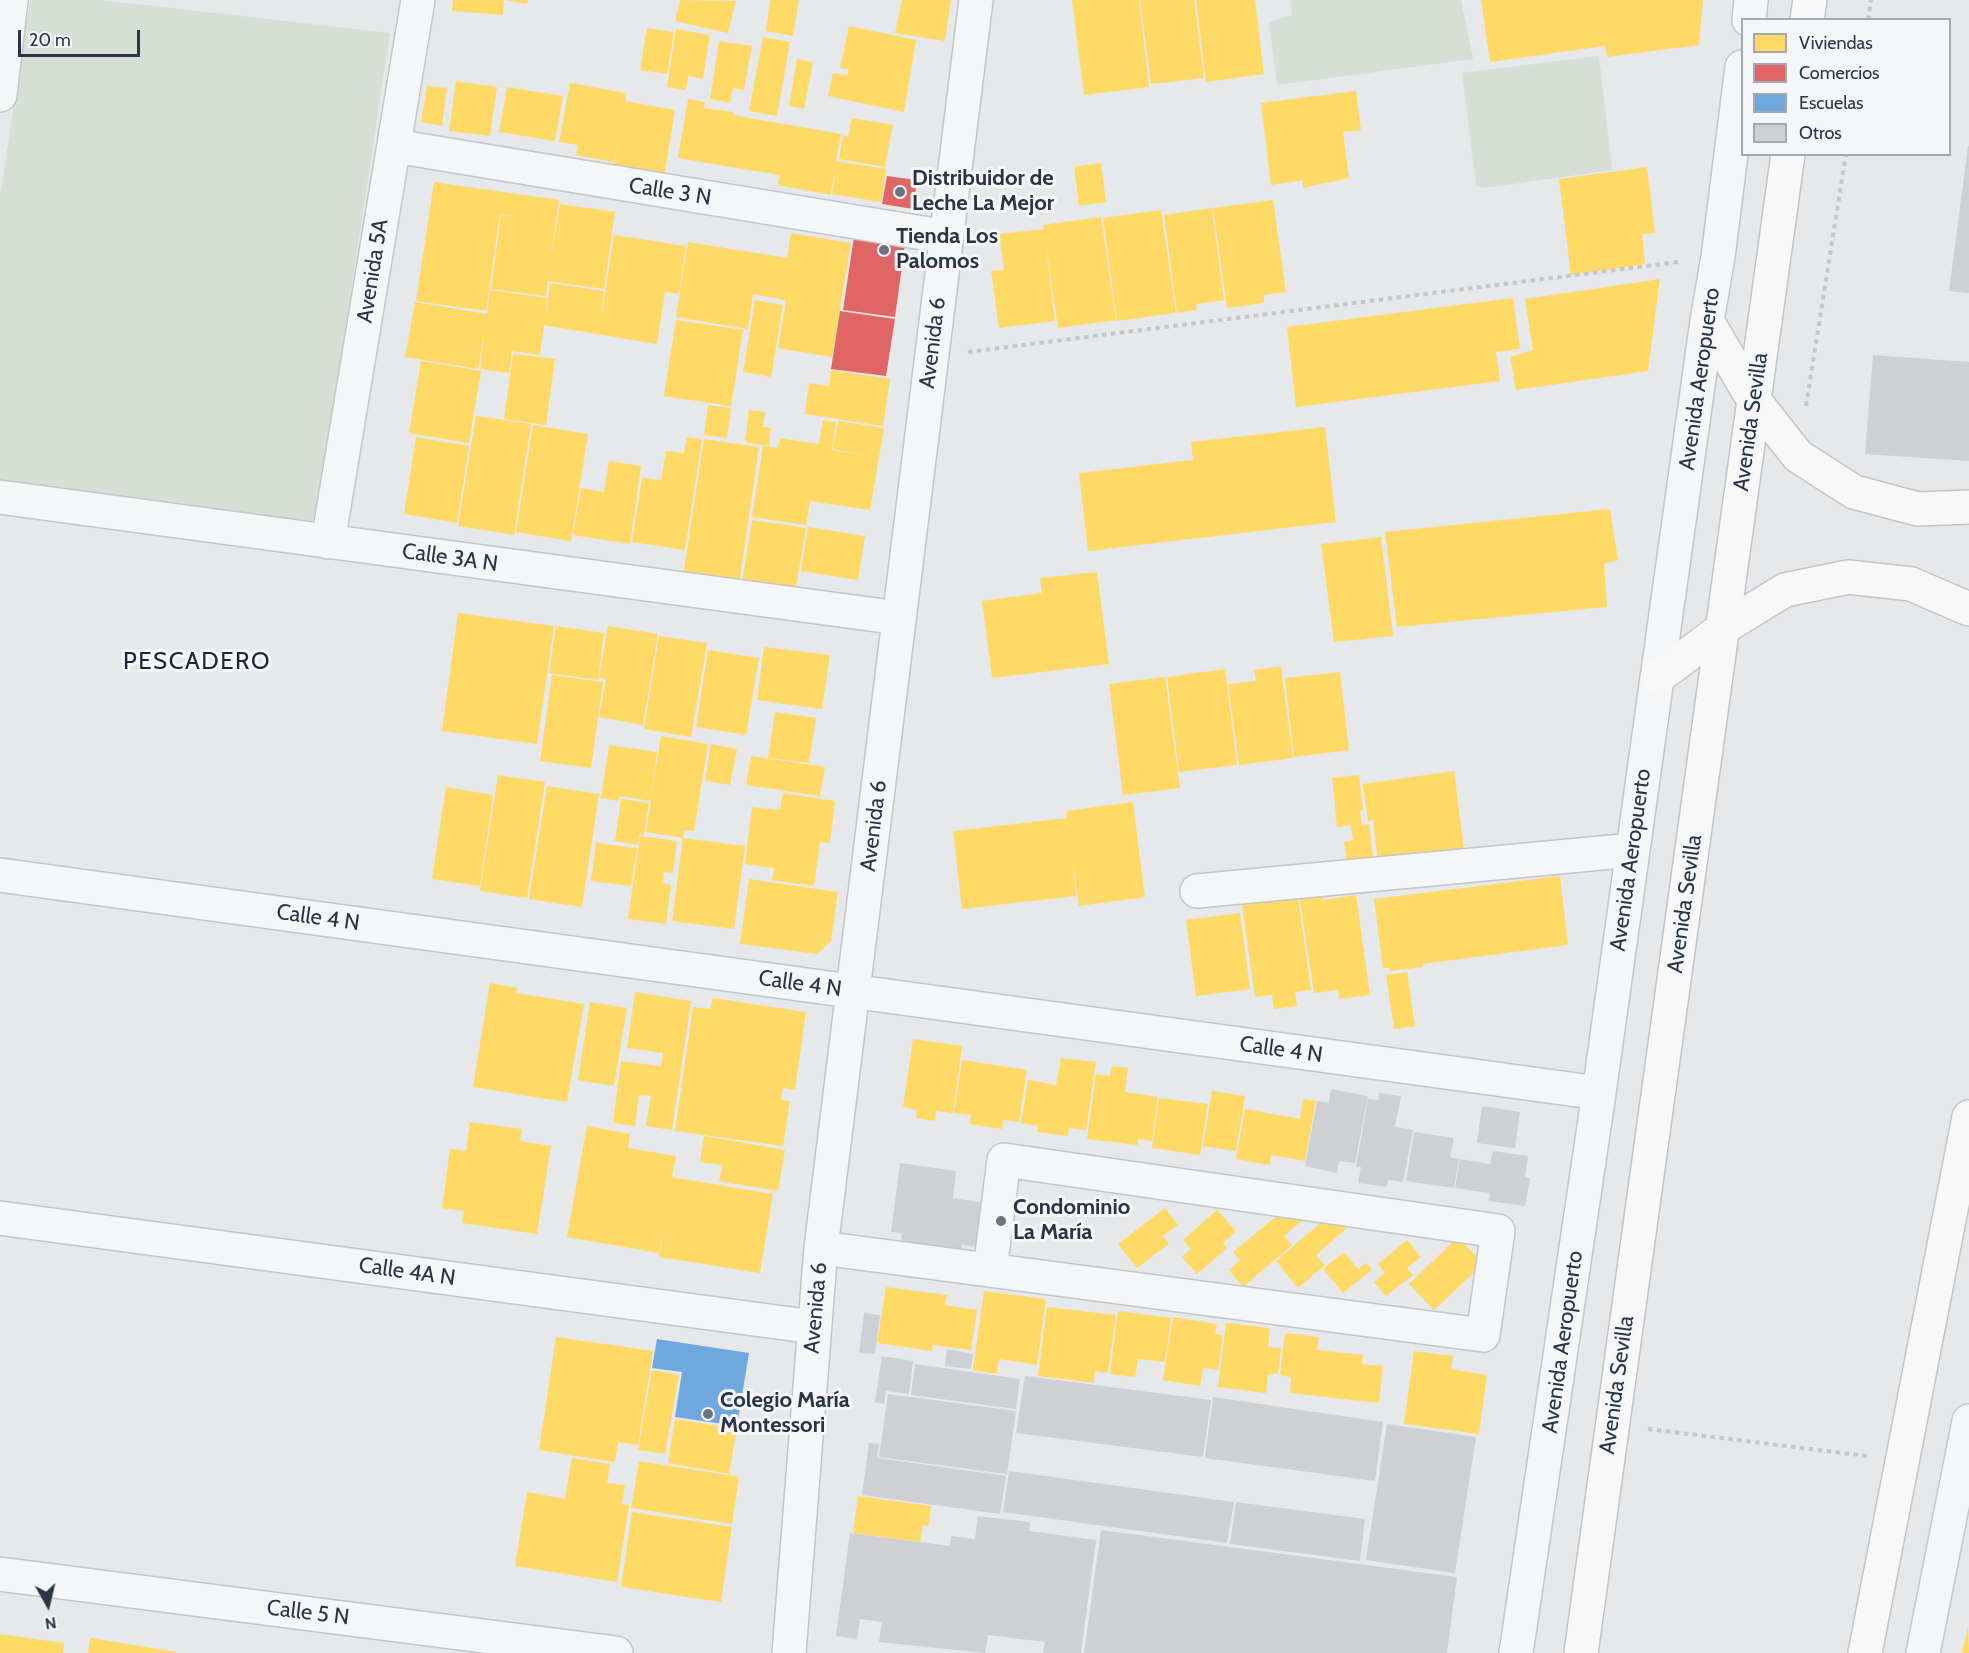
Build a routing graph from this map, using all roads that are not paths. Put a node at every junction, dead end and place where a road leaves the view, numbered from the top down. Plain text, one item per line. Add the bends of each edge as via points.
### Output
1 (11, 0) edge
2 (418, 0) edge
3 (976, 0) edge
4 (1751, 0) edge
5 (1810, 0) edge
6 (1749, 18) edge
7 (1807, 18) edge
8 (1741, 82) edge
9 (0, 95) edge
10 (394, 147) junction
11 (1788, 156) edge
12 (947, 237) junction
13 (1707, 321) junction
14 (1753, 399) junction
15 (0, 497) edge
16 (1969, 507) edge
17 (328, 542) junction
18 (1969, 609) edge
19 (899, 618) junction
20 (1724, 628) junction
21 (1657, 678) junction
22 (1633, 850) junction
23 (0, 875) edge
24 (1197, 891) dead end
25 (853, 991) junction
26 (1599, 1093) junction
27 (1969, 1117) edge
28 (0, 1218) edge
29 (821, 1248) junction
30 (990, 1270) junction
31 (814, 1327) junction
32 (1969, 1421) edge
33 (1964, 1468) edge
34 (0, 1574) edge
35 (463, 1643) edge
36 (616, 1653) edge
37 (789, 1653) edge
38 (1516, 1653) edge
39 (1581, 1653) edge
40 (1865, 1653) edge
41 (1923, 1653) edge

1 - 9 street
2 - 10 street, Avenida 5A
3 - 12 street, Avenida 6
4 - 6 street
5 - 7 main road
8 - 13 street, Avenida Aeropuerto
10 - 12 street, Calle 3 N
10 - 17 street, Avenida 5A
11 - 14 main road, Avenida Sevilla
12 - 19 street, Avenida 6
13 - 14 main road
13 - 21 street, Avenida Aeropuerto
14 - 16 main road via 1798,456 1854,492 1918,509
14 - 20 main road, Avenida Sevilla
15 - 17 street, Calle 3A N
17 - 19 street, Calle 3A N
18 - 20 main road via 1911,584 1848,577 1785,590
19 - 25 street, Avenida 6
20 - 21 main road
20 - 39 main road, Avenida Sevilla
21 - 22 street, Avenida Aeropuerto
22 - 24 street
22 - 26 street, Avenida Aeropuerto
23 - 25 street, Calle 4 N
25 - 26 street, Calle 4 N
25 - 29 street, Avenida 6
26 - 38 street, Avenida Aeropuerto
27 - 40 main road
28 - 31 street, Calle 4A N
29 - 30 street
29 - 31 street, Avenida 6
30 - 30 street via 1483,1335 1498,1230 1004,1160
31 - 37 street, Avenida 6
32 - 33 street
33 - 41 street
34 - 35 street, Calle 5 N
35 - 36 street, Calle 5 N

